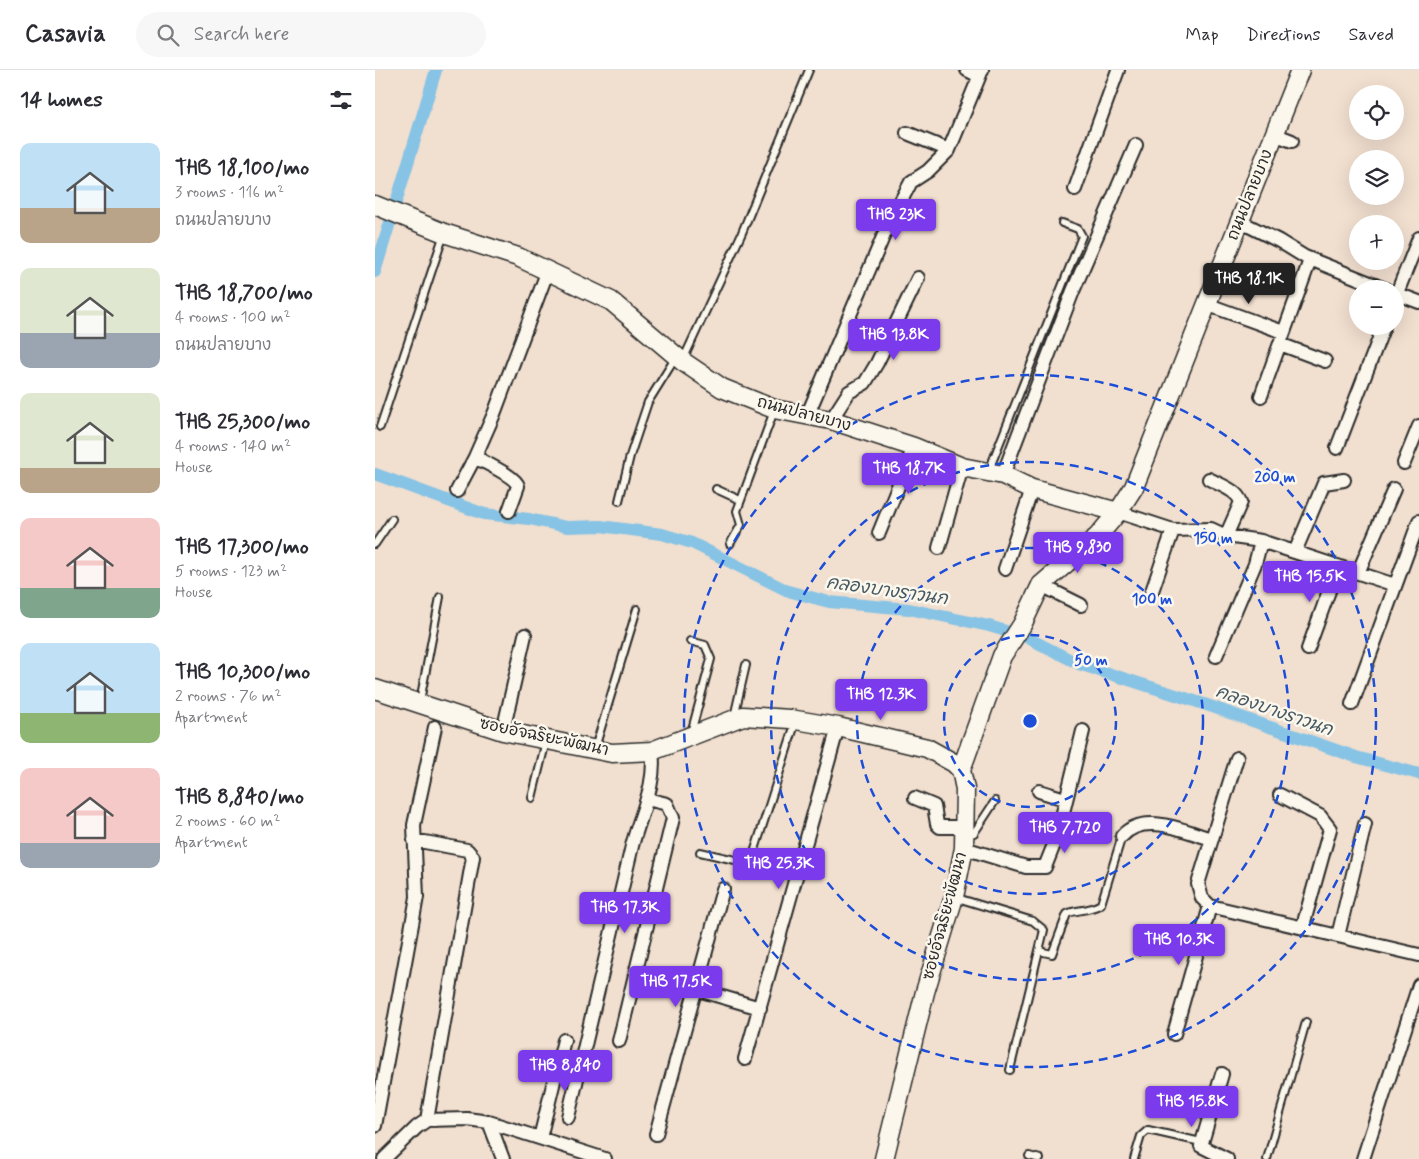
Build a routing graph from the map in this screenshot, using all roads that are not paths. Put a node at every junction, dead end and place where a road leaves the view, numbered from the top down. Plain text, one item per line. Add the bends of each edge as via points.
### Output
1 (809, 70) edge
2 (967, 70) edge
3 (1118, 70) edge
4 (1300, 70) edge
5 (980, 73) edge
6 (907, 133) dead end
7 (1274, 134) junction
8 (1292, 141) dead end
9 (1136, 145) dead end
10 (949, 150) junction
11 (1075, 189) dead end
12 (378, 206) edge
13 (1239, 221) junction
14 (1063, 223) dead end
15 (444, 233) junction
16 (1419, 238) edge
17 (1310, 260) junction
18 (548, 270) junction
19 (919, 278) dead end
20 (1360, 280) edge
21 (1399, 280) edge
22 (1404, 297) edge
23 (1419, 302) edge
24 (1206, 304) junction
25 (1381, 335) edge
26 (1282, 338) junction
27 (680, 358) junction
28 (1325, 362) dead end
29 (1261, 396) dead end
30 (774, 409) junction
31 (807, 416) junction
32 (831, 420) junction
33 (1419, 426) edge
34 (380, 427) dead end
35 (914, 447) junction
36 (1337, 448) dead end
37 (475, 457) junction
38 (1404, 463) dead end
39 (962, 466) junction
40 (996, 473) junction
41 (1209, 479) dead end
42 (1344, 480) dead end
43 (715, 489) dead end
44 (1032, 489) junction
45 (1394, 489) dead end
46 (457, 492) dead end
47 (740, 500) junction
48 (619, 501) dead end
49 (509, 512) dead end
50 (1118, 512) junction
51 (392, 519) dead end
52 (1419, 521) edge
53 (1173, 530) junction
54 (879, 533) dead end
55 (1226, 536) junction
56 (1261, 541) junction
57 (375, 544) edge
58 (730, 544) dead end
59 (939, 548) dead end
60 (1295, 552) junction
61 (1338, 566) junction
62 (1005, 569) dead end
63 (1358, 573) junction
64 (1041, 585) junction
65 (1395, 585) junction
66 (1151, 594) dead end
67 (440, 597) dead end
68 (1081, 605) dead end
69 (637, 609) dead end
70 (525, 635) dead end
71 (690, 641) dead end
72 (1308, 649) dead end
73 (1216, 656) dead end
74 (747, 665) dead end
75 (375, 689) edge
76 (1352, 704) dead end
77 (419, 705) junction
78 (734, 718) junction
79 (797, 720) junction
80 (838, 727) junction
81 (435, 728) dead end
82 (1083, 730) dead end
83 (503, 731) junction
84 (691, 734) junction
85 (547, 738) junction
86 (595, 749) junction
87 (651, 751) junction
88 (1237, 758) dead end
89 (961, 770) junction
90 (1039, 791) dead end
91 (1279, 795) dead end
92 (531, 798) dead end
93 (915, 798) dead end
94 (647, 799) junction
95 (1065, 799) junction
96 (995, 801) dead end
97 (1365, 824) dead end
98 (1123, 836) joint
99 (964, 837) junction
100 (1212, 839) junction
101 (414, 840) junction
102 (700, 852) dead end
103 (723, 890) dead end
104 (954, 896) junction
105 (1210, 906) junction
106 (1306, 929) junction
107 (1338, 936) junction
108 (1039, 951) junction
109 (1419, 955) edge
110 (1419, 985) edge
111 (695, 989) junction
112 (759, 1008) junction
113 (1306, 1022) dead end
114 (1175, 1034) dead end
115 (564, 1040) dead end
116 (619, 1041) dead end
117 (745, 1059) dead end
118 (1010, 1070) dead end
119 (1223, 1074) dead end
120 (568, 1117) dead end
121 (427, 1120) junction
122 (489, 1122) junction
123 (375, 1126) edge
124 (656, 1134) dead end
125 (540, 1138) junction
126 (1201, 1142) junction
127 (375, 1152) edge
128 (1029, 1156) dead end
129 (377, 1159) edge
130 (384, 1159) edge
131 (503, 1159) edge
132 (605, 1159) edge
133 (883, 1159) edge
134 (1040, 1159) edge
135 (1134, 1159) edge
136 (1227, 1159) edge
137 (1267, 1159) edge
138 (1363, 1159) edge

1 - 27 lane via 741,235
2 - 5 street
3 - 11 street
4 - 7 street, ถนนปลายบาง
5 - 10 street
6 - 10 street
7 - 8 street
7 - 13 street, ถนนปลายบาง
9 - 40 street
10 - 31 street via 929,171 911,182 889,222
12 - 15 street, ถนนปลายบาง
13 - 17 street
13 - 24 street, ถนนปลายบาง
14 - 40 lane via 1078,230 1082,236
15 - 18 street, ถนนปลายบาง
15 - 34 lane
16 - 21 street
17 - 20 street
17 - 26 street
18 - 27 street, ถนนปลายบาง via 611,301
18 - 37 street
19 - 32 street via 865,383 849,392
22 - 23 street
24 - 26 street
24 - 50 street, ถนนปลายบาง via 1133,487
25 - 36 street
26 - 28 street
26 - 29 street
27 - 30 street, ถนนปลายบาง via 722,388
27 - 48 lane via 648,402
30 - 31 street, ถนนปลายบาง
30 - 47 lane
31 - 32 street, ถนนปลายบาง
32 - 35 street, ถนนปลายบาง
33 - 38 street
35 - 39 street, ถนนปลายบาง
35 - 54 street
37 - 46 street
37 - 49 street via 515,479 518,484
39 - 40 street, ถนนปลายบาง
39 - 59 street
40 - 44 street, ถนนปลายบาง
41 - 55 street via 1240,498
42 - 60 street via 1324,483
43 - 47 lane
44 - 50 street, ถนนปลายบาง
44 - 62 street
45 - 63 street
47 - 58 lane via 737,511 741,525
50 - 53 street
50 - 64 street, ถนนปลายบาง via 1098,536
51 - 57 lane
52 - 65 street
53 - 55 street via 1211,529
53 - 66 street
55 - 56 street
56 - 60 street
56 - 73 street via 1255,564
60 - 61 street
61 - 63 street
61 - 72 street
63 - 65 street
64 - 68 street
64 - 89 street, ถนนปลายบาง via 1022,625 1001,656
65 - 76 street
67 - 77 lane
69 - 86 lane
70 - 83 street
71 - 84 lane via 705,645 711,659
74 - 78 lane
75 - 77 street, ซอยอัจฉริยะพัฒนา
77 - 83 street, ซอยอัจฉริยะพัฒนา
78 - 79 street, ซอยอัจฉริยะพัฒนา
78 - 84 street, ซอยอัจฉริยะพัฒนา
79 - 80 street, ซอยอัจฉริยะพัฒนา
79 - 102 lane via 752,859 743,862
80 - 89 street, ซอยอัจฉริยะพัฒนา via 927,748
80 - 112 street
81 - 101 street via 414,826
82 - 95 street
83 - 85 street, ซอยอัจฉริยะพัฒนา
84 - 87 street, ซอยอัจฉริยะพัฒนา
85 - 86 street, ซอยอัจฉริยะพัฒนา
85 - 92 lane
86 - 87 street, ซอยอัจฉริยะพัฒนา via 612,753
87 - 94 street via 654,765
88 - 100 street
89 - 99 street, ซอยอัจฉริยะพัฒนา via 965,789
90 - 95 street
91 - 106 street via 1320,816 1330,829 1304,922
93 - 99 street via 934,806 940,827
94 - 116 street via 667,804 673,818
94 - 120 street via 635,832
95 - 99 street via 1057,837 1045,867 1027,867
96 - 99 lane via 974,833
97 - 107 street
98 - 100 street via 1126,831 1152,822
98 - 108 lane via 1101,904 1091,910 1067,914 1053,954
99 - 104 street, ซอยอัจฉริยะพัฒนา
100 - 105 street via 1198,884 1202,898
101 - 121 street via 467,850 473,856
101 - 123 street via 417,897
103 - 111 street
104 - 108 lane via 1041,926 1044,930
104 - 133 street, ซอยอัจฉริยะพัฒนา via 925,992
105 - 106 street
105 - 114 street
106 - 107 street
107 - 109 street
108 - 118 lane
110 - 138 street
111 - 112 street
111 - 124 street
112 - 117 street
113 - 137 lane
115 - 125 street
119 - 126 street
121 - 122 street
121 - 130 street
122 - 125 street
122 - 131 street
125 - 132 street
126 - 135 lane via 1148,1130 1141,1136
126 - 136 street via 1204,1148
127 - 129 street
128 - 134 lane

